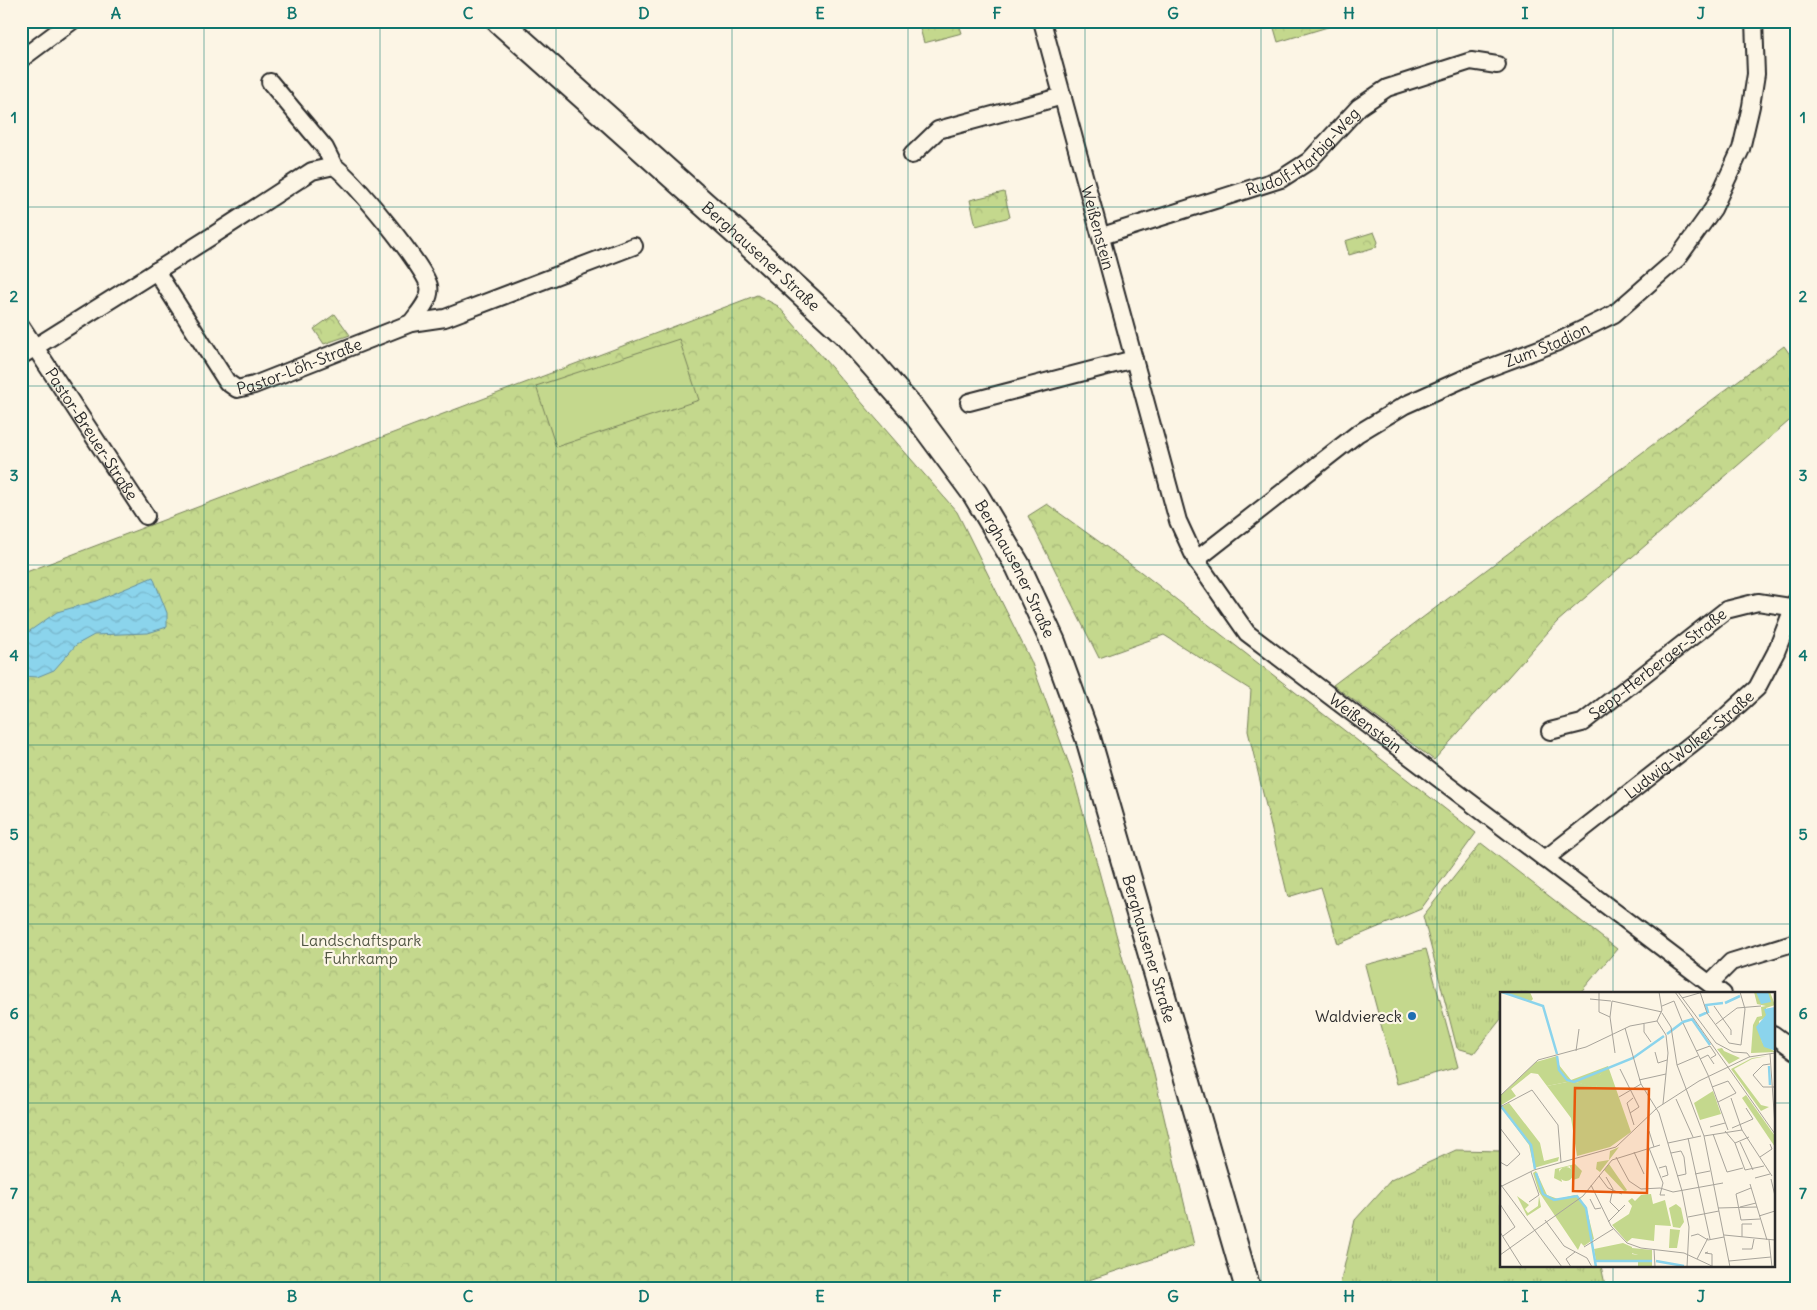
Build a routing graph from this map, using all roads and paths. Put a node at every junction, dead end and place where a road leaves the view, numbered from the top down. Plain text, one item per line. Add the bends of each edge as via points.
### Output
1 (72, 21) edge
2 (499, 21) edge
3 (1042, 21) edge
4 (1754, 21) edge
5 (21, 58) edge
6 (1497, 65) dead end
7 (270, 82) dead end
8 (1063, 96) junction
9 (912, 155) dead end
10 (334, 166) junction
11 (1102, 236) junction
12 (634, 246) dead end
13 (156, 272) junction
14 (411, 323) junction
15 (21, 326) edge
16 (36, 348) junction
17 (21, 356) edge
18 (1134, 359) junction
19 (969, 402) dead end
20 (146, 516) dead end
21 (1196, 560) junction
22 (1795, 605) edge
23 (1550, 731) dead end
24 (1545, 859) junction
25 (1796, 942) edge
26 (1710, 983) junction
27 (1721, 992) edge
28 (1774, 1035) edge
29 (1796, 1051) edge
30 (1248, 1289) edge

1 - 5 street
2 - 30 main road, Berghausener Straße via 846,334 912,409 975,494 1018,566 1053,642 1088,738
3 - 8 street, Weißenstein
4 - 21 street, Zum Stadion via 1756,74 1741,148 1714,209 1677,259 1614,314 1554,343 1480,371 1405,405 1357,434
6 - 11 street, Rudolf-Harbig-Weg via 1470,61 1387,88 1359,107 1309,161 1281,179
7 - 10 street via 325,148
8 - 9 street via 938,130
8 - 11 street, Weißenstein
10 - 13 street via 312,171
10 - 14 street via 342,171 411,256 429,287 426,302
11 - 18 street, Weißenstein
12 - 14 street, Pastor-Löh-Straße via 445,318
13 - 14 street, Pastor-Löh-Straße via 227,382 237,388 254,385
13 - 16 street
15 - 16 street, Pastor-Breuer-Straße
16 - 17 street
16 - 20 street, Pastor-Breuer-Straße
18 - 19 street
18 - 21 street, Weißenstein via 1178,522
21 - 24 street, Weißenstein via 1247,633
22 - 23 street, Sepp-Herberger-Straße via 1758,602 1726,610 1582,723
22 - 24 street, Ludwig-Wolker-Straße via 1758,688
24 - 26 street, Weißenstein
25 - 26 street via 1731,962
26 - 27 street, Weißenstein
28 - 29 street

